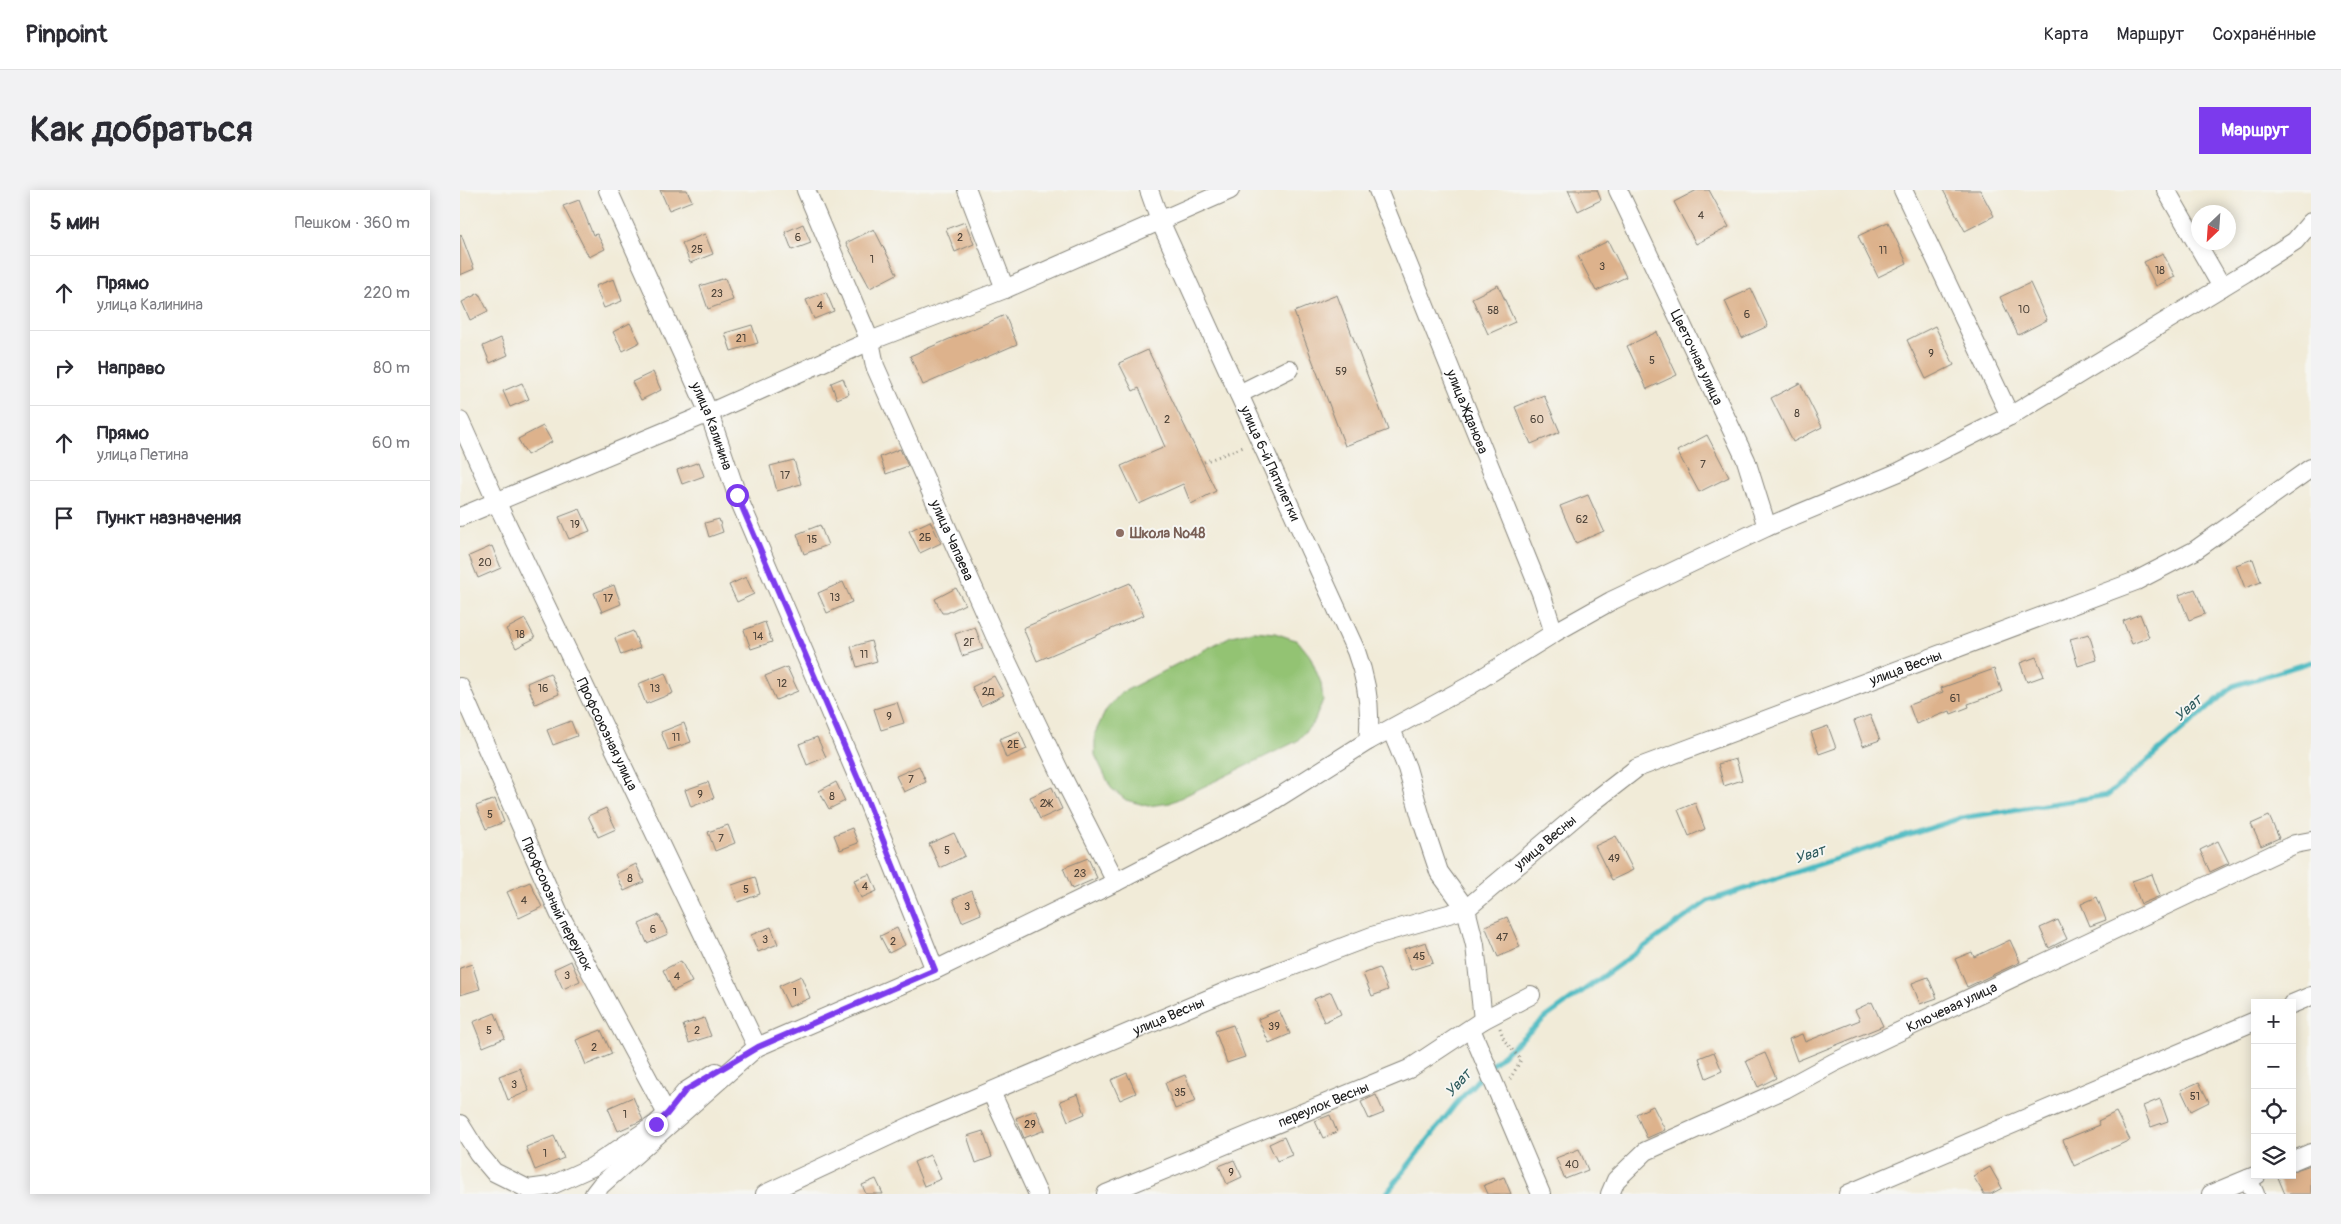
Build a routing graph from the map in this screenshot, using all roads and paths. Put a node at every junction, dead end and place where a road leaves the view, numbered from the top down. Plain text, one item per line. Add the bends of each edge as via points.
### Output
1 (608, 190) edge
2 (806, 190) edge
3 (967, 190) edge
4 (1149, 190) edge
5 (1230, 190) edge
6 (1378, 190) edge
7 (1618, 190) edge
8 (1903, 190) edge
9 (2166, 190) edge
10 (1160, 221) junction
11 (2311, 222) edge
12 (2222, 287) junction
13 (1005, 289) junction
14 (870, 342) junction
15 (1289, 369) dead end
16 (1239, 394) junction
17 (710, 414) junction
18 (2010, 416) junction
19 (460, 421) edge
20 (1253, 443) junction
21 (1204, 462) dead end
22 (2311, 468) edge
23 (496, 502) junction
24 (460, 517) edge
25 (1767, 527) junction
26 (1554, 633) junction
27 (460, 687) edge
28 (1391, 729) junction
29 (1368, 742) junction
30 (2311, 841) edge
31 (1116, 882) junction
32 (1466, 909) junction
33 (935, 970) junction
34 (1531, 995) dead end
35 (2311, 996) edge
36 (2296, 1002) edge
37 (2251, 1022) edge
38 (1477, 1024) junction
39 (1504, 1040) dead end
40 (758, 1047) junction
41 (1521, 1060) dead end
42 (991, 1092) junction
43 (667, 1114) junction
44 (460, 1124) edge
45 (2311, 1153) edge
46 (2296, 1159) edge
47 (2253, 1183) edge
48 (594, 1194) edge
49 (765, 1194) edge
50 (1038, 1194) edge
51 (1106, 1194) edge
52 (1541, 1194) edge
53 (1610, 1194) edge
54 (1848, 1194) edge
55 (2211, 1194) edge

1 - 17 street, улица Калинина
2 - 14 street, улица Чапаева
3 - 13 street
4 - 10 street, улица 6-й Пятилетки
5 - 10 street
6 - 26 street, улица Жданова via 1538,583
7 - 25 street, Цветочная улица via 1746,460
8 - 18 street
9 - 12 street
10 - 13 street
10 - 16 street, улица 6-й Пятилетки
11 - 12 street via 2295,241
12 - 18 street
13 - 14 street
14 - 17 street
14 - 31 street, улица Чапаева via 875,366 995,636
15 - 16 street
16 - 20 street, улица 6-й Пятилетки
17 - 23 street
17 - 33 street, улица Калинина via 737,495 863,790
18 - 25 street via 1899,472
19 - 23 street, Профсоюзная улица
20 - 21 path
20 - 29 street, улица 6-й Пятилетки via 1356,651 1370,704
22 - 32 street, улица Весны via 2194,551 2136,580 1637,768
23 - 24 street
23 - 40 street, Профсоюзная улица
25 - 26 street via 1612,601
26 - 28 street via 1469,686
27 - 43 street, Профсоюзный переулок via 559,913
28 - 29 street
28 - 32 street via 1407,768 1439,872
29 - 31 street via 1268,804
30 - 53 street, Ключевая улица via 2286,848 1833,1063 1785,1089 1646,1151 1616,1180
31 - 33 street
32 - 38 street via 1474,945
32 - 42 street, улица Весны via 1372,936 1225,992
33 - 40 street
34 - 38 street, переулок Весны
35 - 36 street
37 - 54 street
38 - 51 street, переулок Весны via 1409,1070
38 - 52 street
39 - 41 path
40 - 43 street via 686,1090
40 - 48 street
42 - 49 street, улица Весны
42 - 50 street
43 - 44 street via 592,1167 550,1186 528,1189 494,1172
45 - 46 street
47 - 55 street

